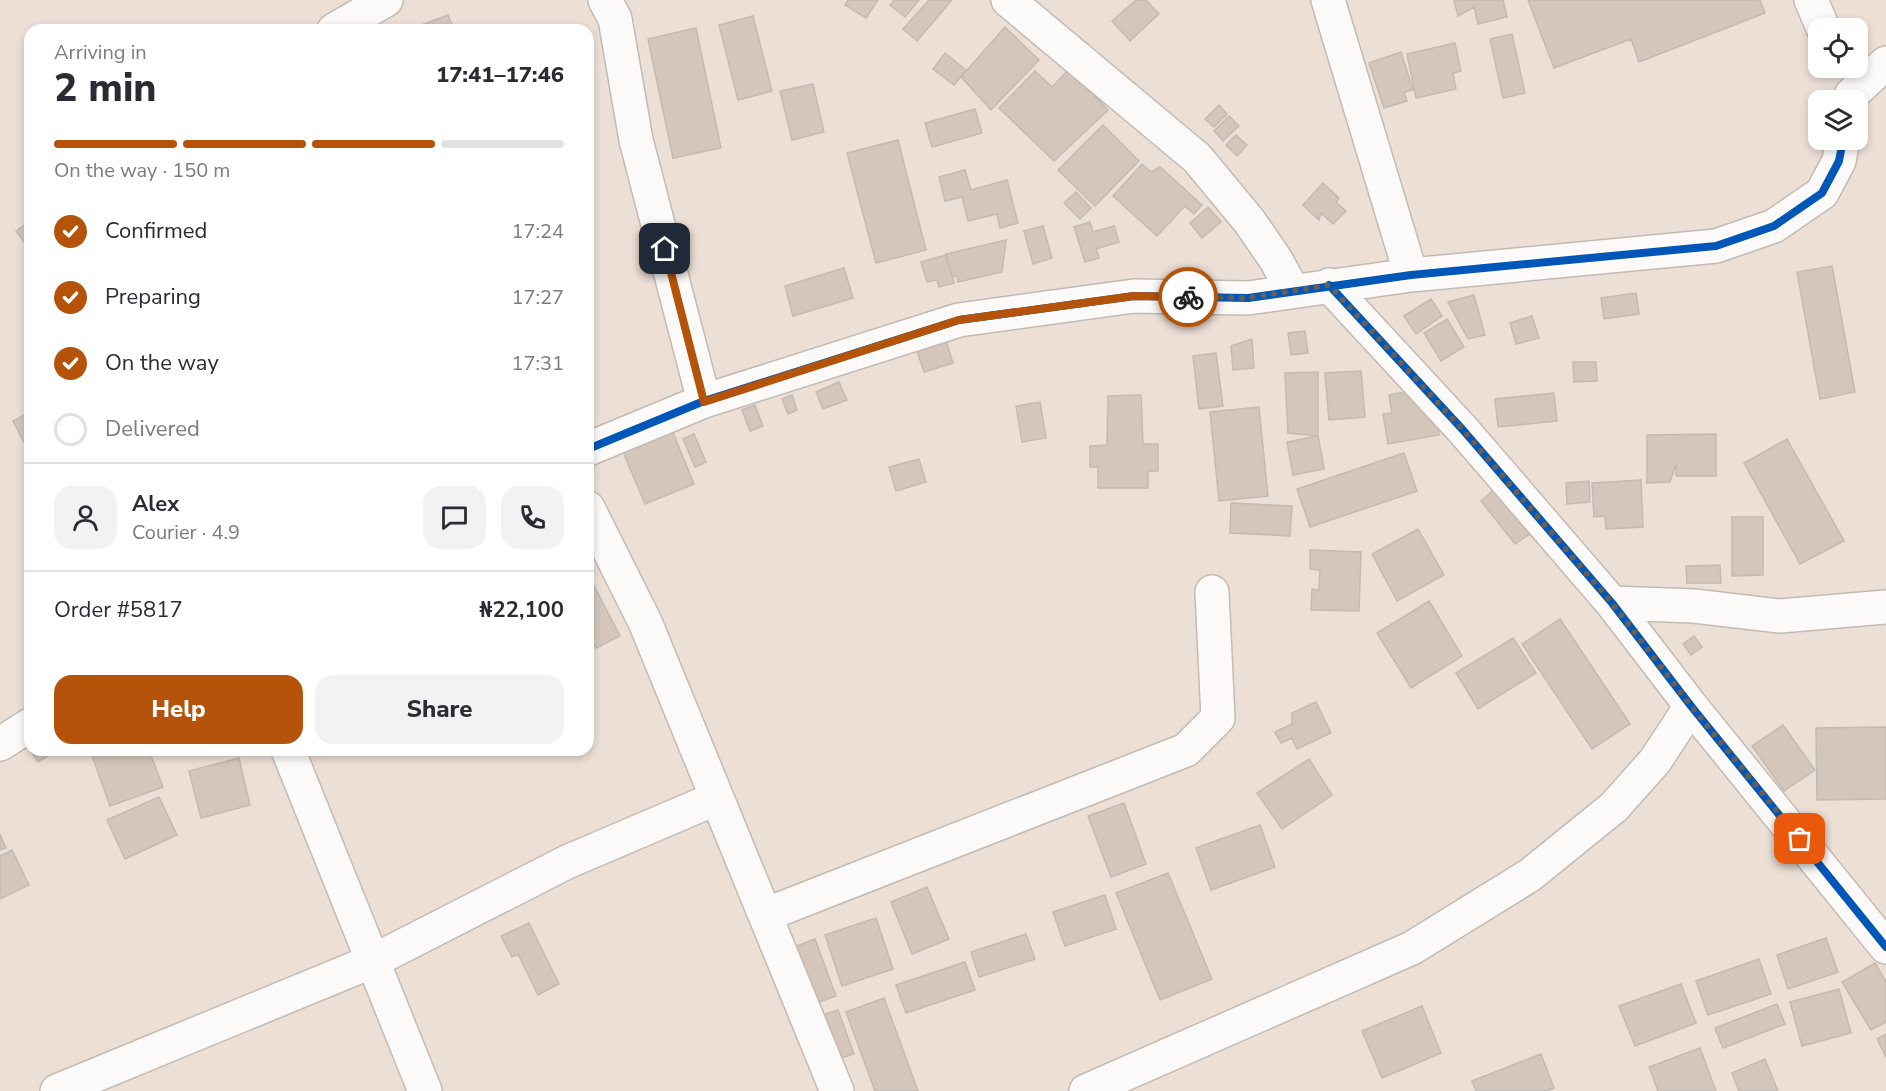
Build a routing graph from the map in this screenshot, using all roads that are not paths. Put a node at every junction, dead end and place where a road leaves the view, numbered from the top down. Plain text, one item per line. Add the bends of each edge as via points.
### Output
1 (386, 0) edge
2 (605, 0) edge
3 (1008, 0) edge
4 (1328, 0) edge
5 (1810, 0) edge
6 (1818, 18) edge
7 (344, 24) edge
8 (1886, 63) edge
9 (1847, 88) edge
10 (1841, 150) edge
11 (1411, 275) junction
12 (1329, 285) junction
13 (1293, 291) junction
14 (704, 402) junction
15 (594, 447) edge
16 (594, 520) edge
17 (1212, 592) dead end
18 (1612, 603) junction
19 (1886, 607) edge
20 (1691, 706) junction
21 (24, 729) edge
22 (0, 744) edge
23 (290, 756) edge
24 (717, 798) junction
25 (765, 915) junction
26 (1886, 947) edge
27 (373, 961) junction
28 (57, 1091) edge
29 (425, 1091) edge
30 (837, 1091) edge
31 (1086, 1091) edge

1 - 7 street
2 - 14 street via 615,19 636,140
3 - 13 street via 1197,158 1250,222
4 - 11 street
5 - 6 street
8 - 9 street
10 - 11 street via 1822,193 1774,226 1716,246
11 - 12 street
12 - 13 street
12 - 18 street via 1463,430
13 - 14 street via 1248,298 1134,296 959,320
14 - 15 street
16 - 24 street via 645,622
17 - 25 street via 1218,718 1186,750
18 - 19 street via 1694,606 1780,616
18 - 20 street
20 - 26 street
20 - 31 street via 1655,761 1614,807 1530,874 1412,948
21 - 22 street
23 - 27 street
24 - 25 street
24 - 27 street via 567,862
25 - 30 street
27 - 28 street
27 - 29 street

